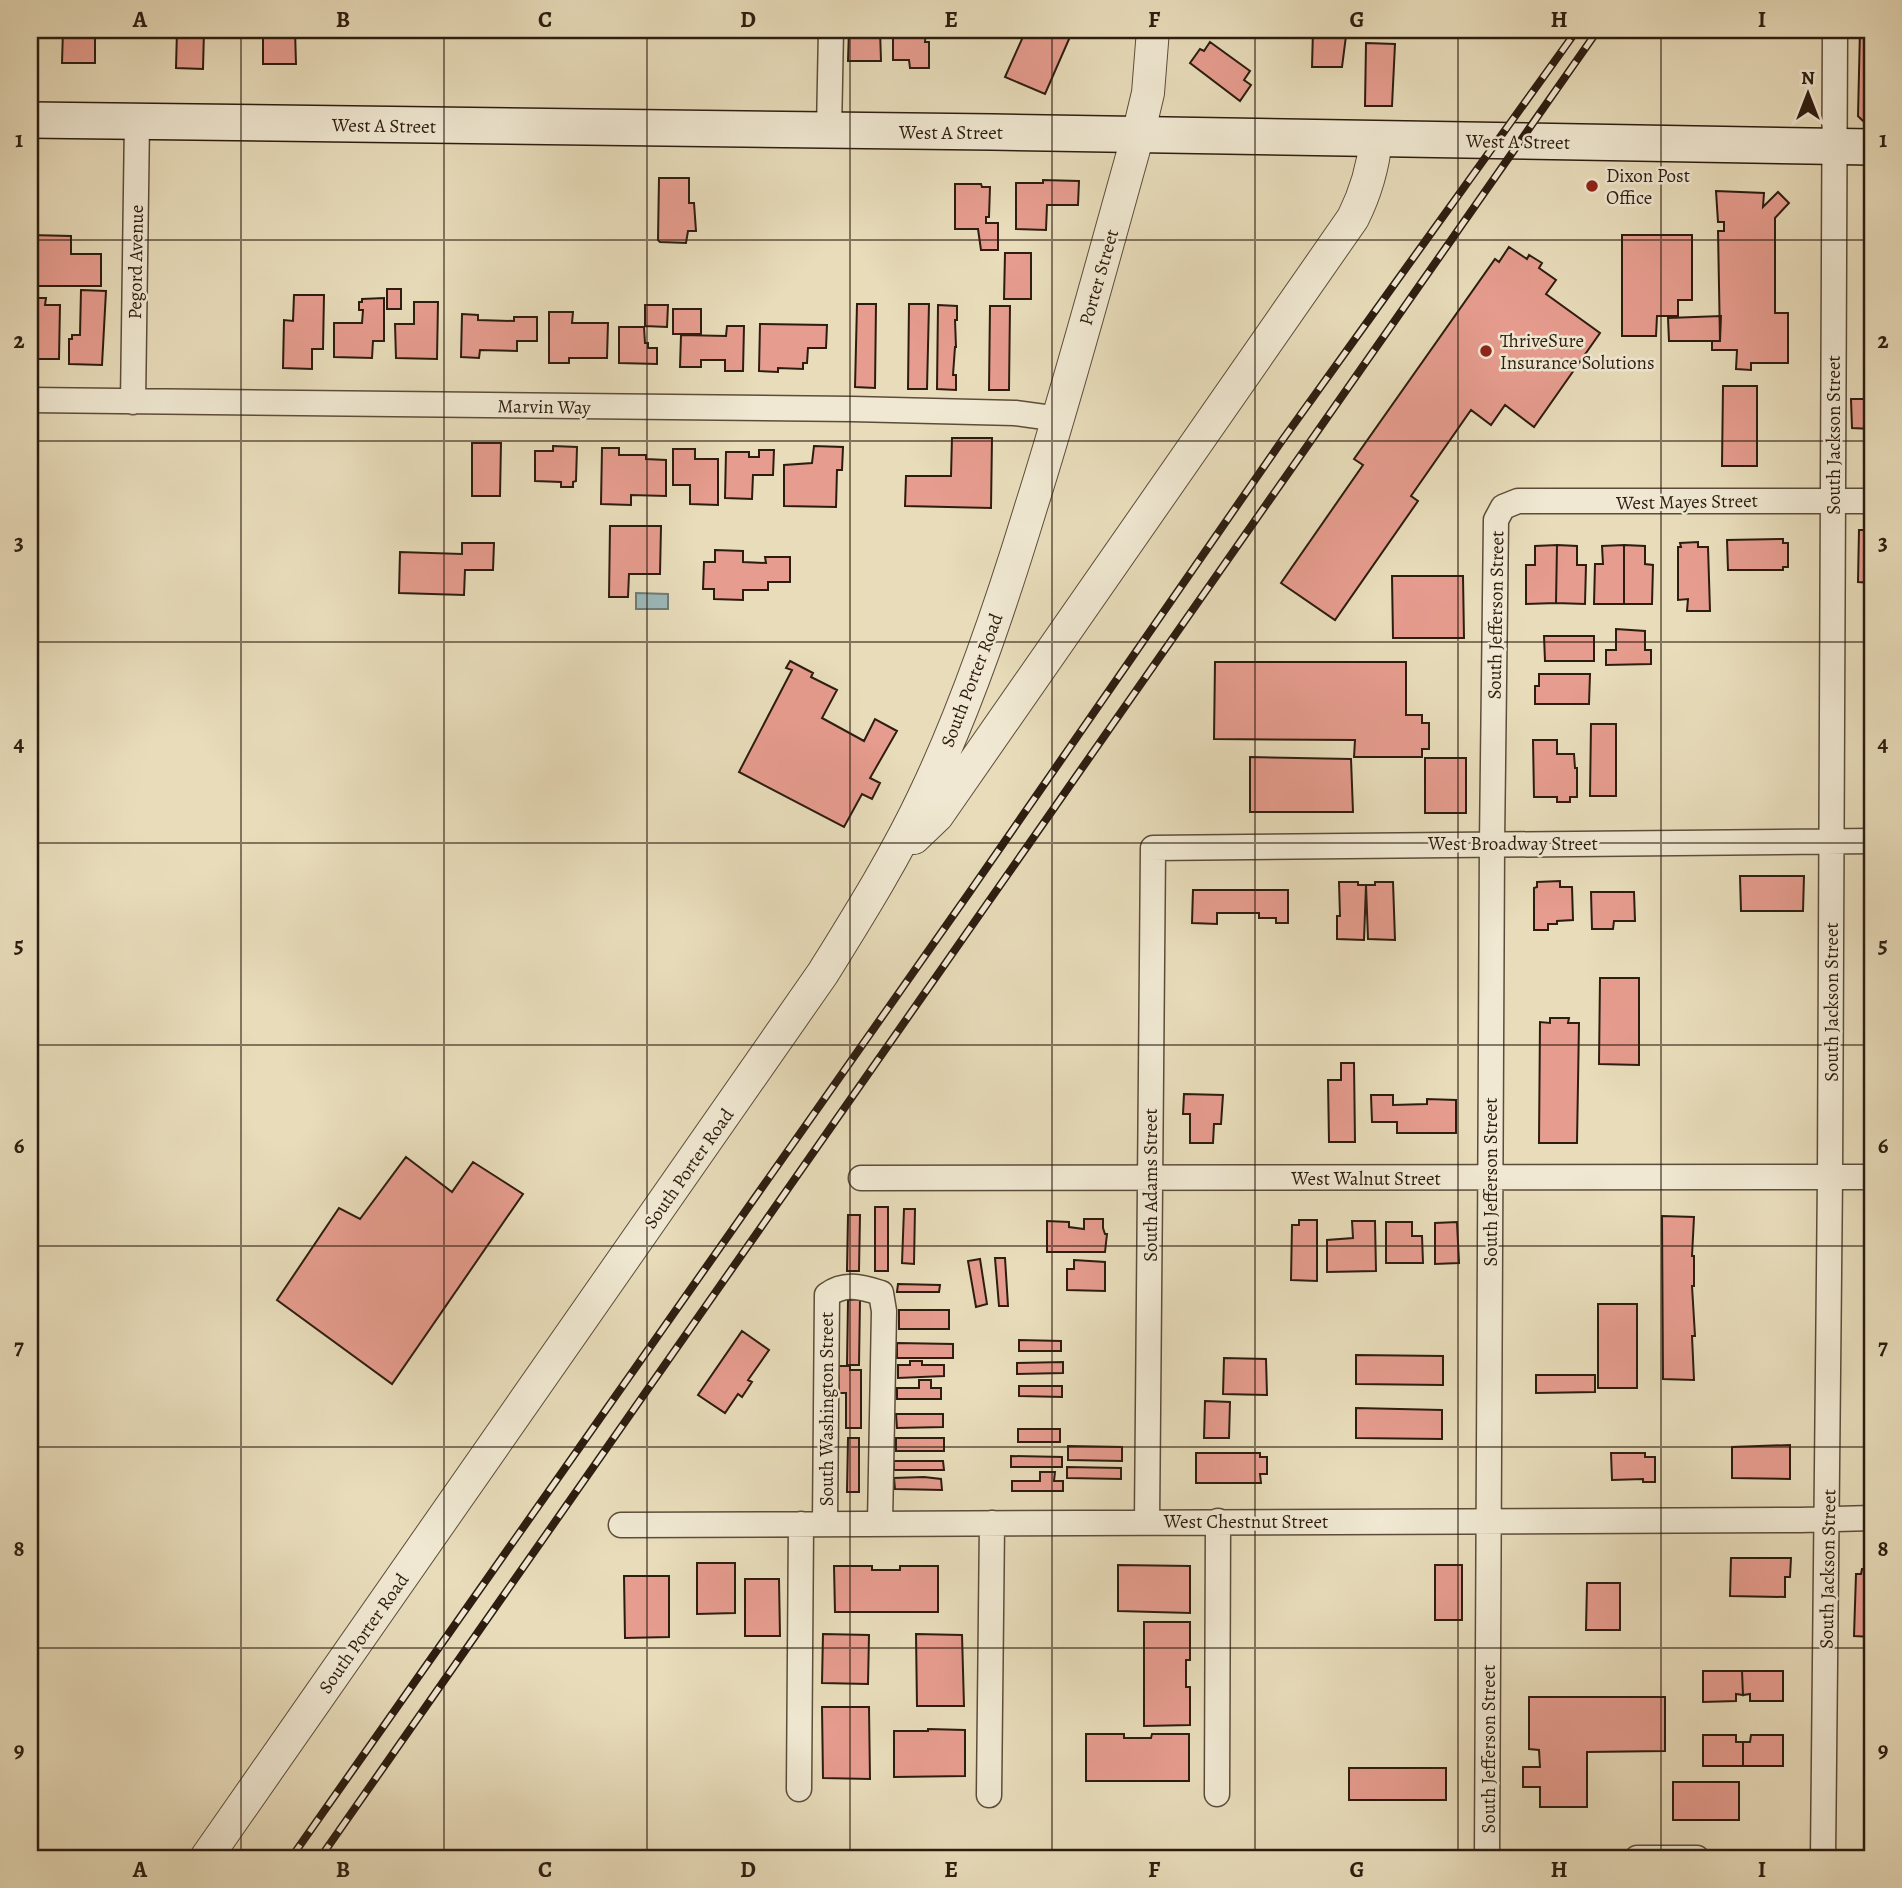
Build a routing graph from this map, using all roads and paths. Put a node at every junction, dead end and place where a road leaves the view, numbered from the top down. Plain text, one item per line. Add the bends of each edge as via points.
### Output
1 (831, 30) edge
2 (1153, 30) edge
3 (1835, 30) edge
4 (30, 120) edge
5 (137, 121) junction
6 (829, 131) junction
7 (1138, 135) junction
8 (1376, 139) junction
9 (1835, 146) junction
10 (1872, 146) edge
11 (30, 400) edge
12 (133, 402) junction
13 (1059, 419) junction
14 (1833, 500) junction
15 (1872, 501) edge
16 (1503, 507) joint
17 (1832, 841) junction
18 (1872, 841) edge
19 (1492, 843) junction
20 (1153, 848) joint
21 (890, 861) junction
22 (1150, 1177) junction
23 (1830, 1177) junction
24 (1872, 1177) edge
25 (860, 1178) dead end
26 (1490, 1178) junction
27 (1872, 1518) edge
28 (1827, 1519) junction
29 (1489, 1520) junction
30 (1218, 1521) junction
31 (1147, 1522) junction
32 (880, 1523) junction
33 (992, 1523) junction
34 (813, 1524) junction
35 (621, 1525) dead end
36 (799, 1789) dead end
37 (1217, 1794) dead end
38 (989, 1795) dead end
39 (206, 1858) edge
40 (1487, 1858) edge
41 (1637, 1858) edge
42 (1698, 1858) edge
43 (1823, 1858) edge

1 - 6 street
2 - 7 street, Porter Street via 1148,93
3 - 9 street, South Jackson Street
4 - 5 main road, West A Street
5 - 6 main road, West A Street
5 - 12 street, Pegord Avenue
6 - 7 main road, West A Street
7 - 8 main road, West A Street
7 - 13 street, Porter Street
8 - 9 main road, West A Street
8 - 21 street via 1373,169 1353,218 937,816
9 - 10 main road, West A Street
9 - 14 street, South Jackson Street
11 - 12 street, Marvin Way
12 - 13 street, Marvin Way via 852,409 1015,413
13 - 21 street, South Porter Road via 972,682 926,793
14 - 15 street, West Mayes Street
14 - 16 street, West Mayes Street via 1518,501
14 - 17 street, South Jackson Street
16 - 19 street, South Jefferson Street via 1496,520
17 - 18 street, West Broadway Street
17 - 19 street, West Broadway Street
17 - 23 street, South Jackson Street
19 - 20 street, West Broadway Street
19 - 26 street, South Jefferson Street
20 - 22 street, South Adams Street
21 - 39 street, South Porter Road via 823,973
22 - 25 street, West Walnut Street
22 - 26 street, West Walnut Street
22 - 31 street, South Adams Street
23 - 24 street, West Walnut Street
23 - 26 street, West Walnut Street
23 - 28 street, South Jackson Street
26 - 29 street, South Jefferson Street
27 - 28 street, West Chestnut Street
28 - 29 street, West Chestnut Street
28 - 43 street, South Jackson Street
29 - 30 street, West Chestnut Street
29 - 40 street, South Jefferson Street
30 - 31 street, West Chestnut Street
30 - 37 street
31 - 33 street, West Chestnut Street
32 - 33 street, West Chestnut Street
32 - 34 street, West Chestnut Street
32 - 34 street, South Washington Street via 881,1293 863,1287 837,1287 827,1295
33 - 38 street
34 - 35 street, West Chestnut Street
34 - 36 street, South Washington Street
41 - 42 street

